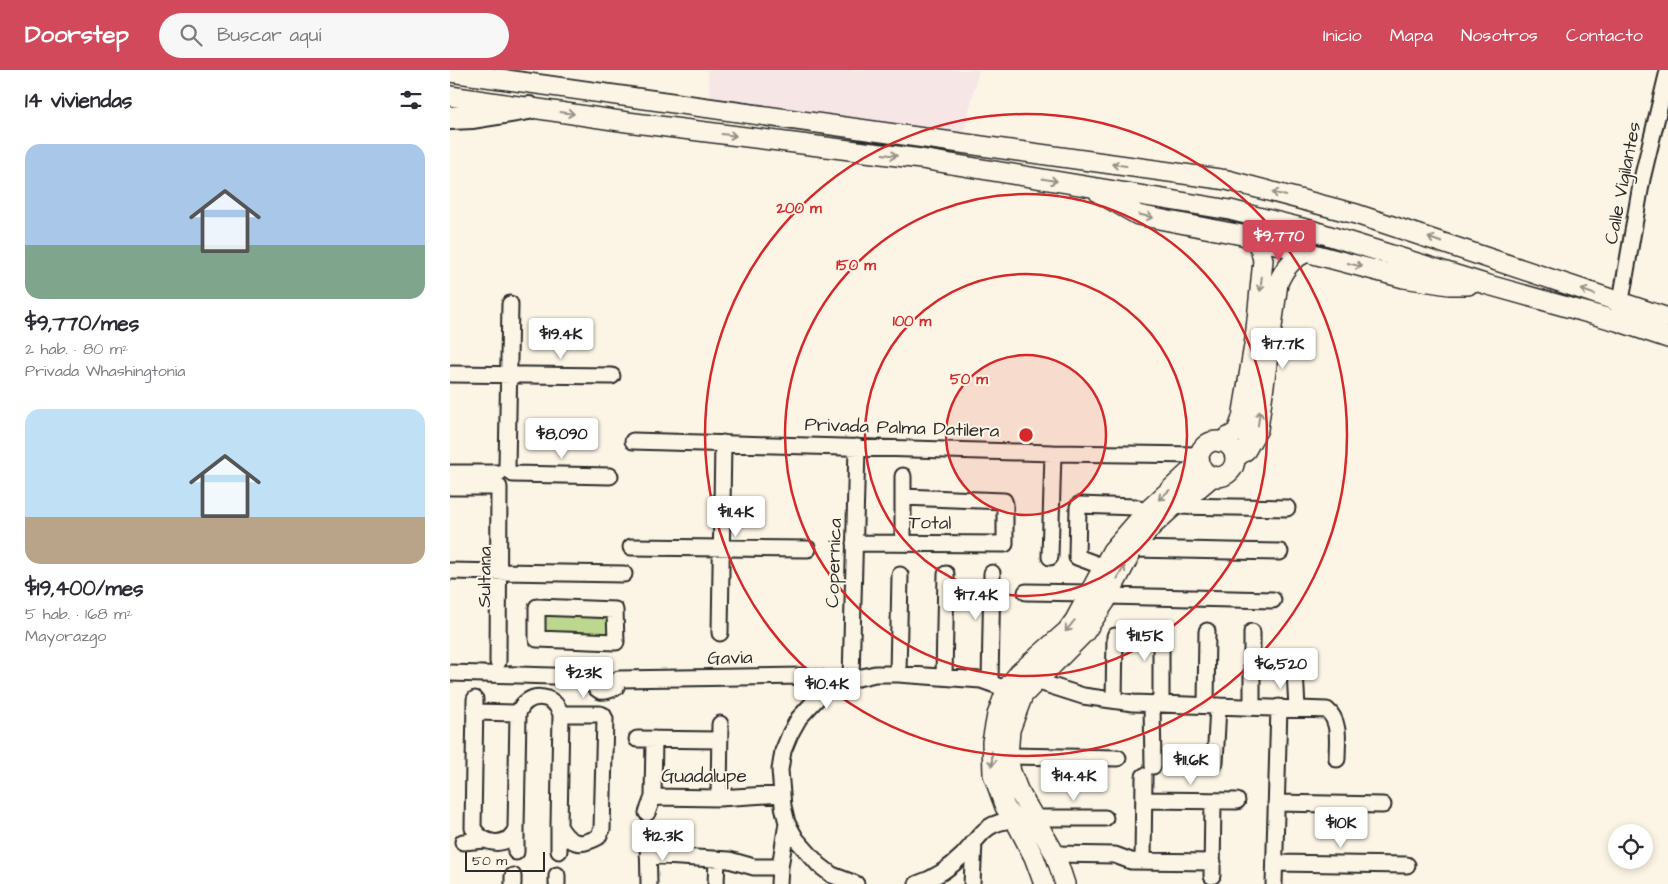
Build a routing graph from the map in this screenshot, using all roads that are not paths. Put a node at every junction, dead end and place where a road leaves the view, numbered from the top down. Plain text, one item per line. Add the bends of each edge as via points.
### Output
1 (1668, 71) edge
2 (450, 72) edge
3 (450, 96) edge
4 (529, 108) junction
5 (450, 118) edge
6 (1087, 186) junction
7 (1253, 238) junction
8 (1308, 252) junction
9 (1485, 284) junction
10 (510, 304) dead end
11 (1619, 312) junction
12 (1668, 318) edge
13 (1668, 338) edge
14 (450, 374) edge
15 (509, 374) junction
16 (612, 376) dead end
17 (633, 441) dead end
18 (1220, 442) junction
19 (723, 443) junction
20 (857, 447) junction
21 (1053, 453) junction
22 (1200, 458) junction
23 (1235, 458) junction
24 (450, 473) edge
25 (506, 474) junction
26 (610, 476) dead end
27 (903, 476) dead end
28 (1213, 476) junction
29 (450, 487) edge
30 (903, 497) junction
31 (1174, 506) junction
32 (1286, 508) dead end
33 (1145, 513) junction
34 (854, 543) junction
35 (903, 543) junction
36 (631, 546) dead end
37 (721, 548) junction
38 (808, 549) dead end
39 (1133, 549) junction
40 (1280, 552) dead end
41 (1050, 557) dead end
42 (1104, 567) junction
43 (450, 572) edge
44 (502, 572) junction
45 (992, 573) dead end
46 (624, 574) dead end
47 (946, 574) dead end
48 (900, 575) dead end
49 (1026, 592) dead end
50 (1090, 593) junction
51 (1108, 596) junction
52 (1273, 600) dead end
53 (537, 610) joint
54 (1207, 631) dead end
55 (1160, 632) dead end
56 (1252, 632) dead end
57 (720, 633) dead end
58 (1115, 636) dead end
59 (501, 668) junction
60 (1296, 671) dead end
61 (450, 673) edge
62 (898, 674) junction
63 (541, 675) junction
64 (944, 677) junction
65 (1036, 680) junction
66 (846, 681) junction
67 (1007, 689) junction
68 (540, 697) junction
69 (1114, 700) junction
70 (1156, 704) junction
71 (1212, 706) junction
72 (1252, 706) junction
73 (1279, 707) junction
74 (1297, 708) junction
75 (518, 713) junction
76 (561, 714) junction
77 (720, 724) dead end
78 (637, 739) dead end
79 (654, 739) junction
80 (719, 740) junction
81 (1008, 756) junction
82 (1118, 758) dead end
83 (1337, 759) dead end
84 (1215, 762) dead end
85 (782, 794) junction
86 (653, 797) junction
87 (719, 798) junction
88 (1144, 800) junction
89 (1213, 801) junction
90 (1237, 801) dead end
91 (1276, 804) junction
92 (1383, 805) dead end
93 (647, 813) dead end
94 (1035, 818) junction
95 (1106, 818) dead end
96 (1014, 820) junction
97 (787, 823) junction
98 (559, 826) junction
99 (516, 829) junction
100 (484, 840) junction
101 (591, 841) junction
102 (463, 842) dead end
103 (974, 842) junction
104 (609, 844) dead end
105 (516, 852) dead end
106 (559, 852) dead end
107 (1055, 854) junction
108 (717, 859) junction
109 (1143, 861) junction
110 (1275, 863) junction
111 (1408, 865) dead end
112 (780, 867) junction
113 (648, 884) edge
114 (716, 884) edge
115 (779, 884) edge
116 (856, 884) edge
117 (917, 884) edge
118 (972, 884) edge
119 (1044, 884) edge
120 (1065, 884) edge
121 (1274, 884) edge

1 - 11 street, Calle Vigilantes via 1642,179
11 -> 2 main road via 1356,214 1227,180
3 - 4 main road
4 - 5 highway
4 -> 6 main road via 921,159
6 -> 7 main road via 1138,215
6 - 9 main road via 1230,210 1314,231
7 - 8 main road
7 -> 18 main road via 1263,260 1252,358 1237,432
8 -> 9 main road via 1413,279 1449,285
23 -> 8 main road via 1246,450 1258,429 1278,282 1294,258
9 - 11 main road
10 - 15 street, Sultana
11 - 12 main road
11 - 13 main road
14 - 15 street
15 - 16 street
15 - 25 street, Sultana
17 - 19 street, Privada Palma Datilera
18 - 22 main road via 1208,444
18 - 23 main road via 1230,447
19 - 20 street, Privada Palma Datilera
19 - 37 street
20 - 21 street, Privada Palma Datilera
20 - 34 street, Copernica
21 - 22 street, Privada Palma Datilera
21 - 41 street
22 - 28 main road via 1204,471
22 -> 33 main road
23 - 28 main road via 1229,472 1224,476
24 - 25 street
25 - 26 street
25 - 44 street, Sultana
27 - 30 street
28 - 31 main road
29 - 44 street via 499,487
30 - 35 street
30 - 35 street, Total via 1004,501 1009,547
31 - 32 street
31 - 39 main road
33 - 42 main road via 1112,551
33 - 42 street via 1135,506 1079,504 1077,557
34 - 35 street, Total
34 - 66 street, Copernica
36 - 37 street
37 - 38 street
37 - 57 street
39 - 40 street
51 -> 39 main road
42 - 50 main road
43 - 44 street
44 - 46 street
44 - 59 street, Sultana
45 - 67 street
47 - 64 street
48 - 62 street
49 - 50 street
50 -> 67 main road via 1067,631 1019,672
51 - 52 street
51 - 65 main road via 1085,632
53 - 53 street via 536,639 616,642 615,610 537,607
54 - 71 street
55 - 70 street
56 - 72 street
58 - 69 street
59 - 61 street
59 - 63 street
60 - 74 street
62 - 64 street
62 - 66 street via 875,674
63 - 66 street, Gavia via 584,677 596,690 606,692 616,687 619,679 804,676
63 - 68 street
64 - 67 street via 982,680
65 - 67 main road
65 - 69 street via 1083,696
66 - 85 street via 824,691 799,718 784,751 780,770
67 - 81 main road
67 -> 96 main road via 997,715 992,742 993,774 1005,807
68 - 75 street via 524,703
68 - 76 street via 555,704
69 - 70 street
70 - 71 street
70 - 88 street
71 - 72 street
71 - 84 street
72 - 73 street
73 - 74 street
73 - 91 street
74 - 83 street via 1327,710 1333,715 1337,723
75 - 99 street
75 - 100 street via 475,705 473,828
76 - 98 street
76 - 101 street via 603,715 605,719 602,829
77 - 80 street
78 - 79 street
79 - 80 street
79 - 86 street, Guadalupe
80 - 87 street
81 - 82 street
81 - 94 main road via 1010,772
85 - 87 street, Guadalupe
85 - 97 street
86 - 87 street, Guadalupe
86 - 93 street
88 - 89 street
88 - 109 street
89 - 90 street
89 - 109 street via 1212,869
91 - 92 street
91 - 110 street
94 - 95 street
94 - 107 main road
96 - 103 street via 991,825
96 - 119 main road
97 - 112 street
97 - 116 street via 796,839 819,865 832,875
98 - 101 street via 570,840 582,844
98 - 106 street
99 - 100 street via 511,837 501,842
99 - 105 street
100 - 102 street
101 - 104 street
103 - 117 street via 938,876
103 - 118 street
107 - 109 street via 1115,855 1131,861
107 - 120 main road
108 - 112 street via 754,867
108 - 113 street via 648,847
108 - 114 street
110 - 111 street
110 - 121 street
112 - 115 street

